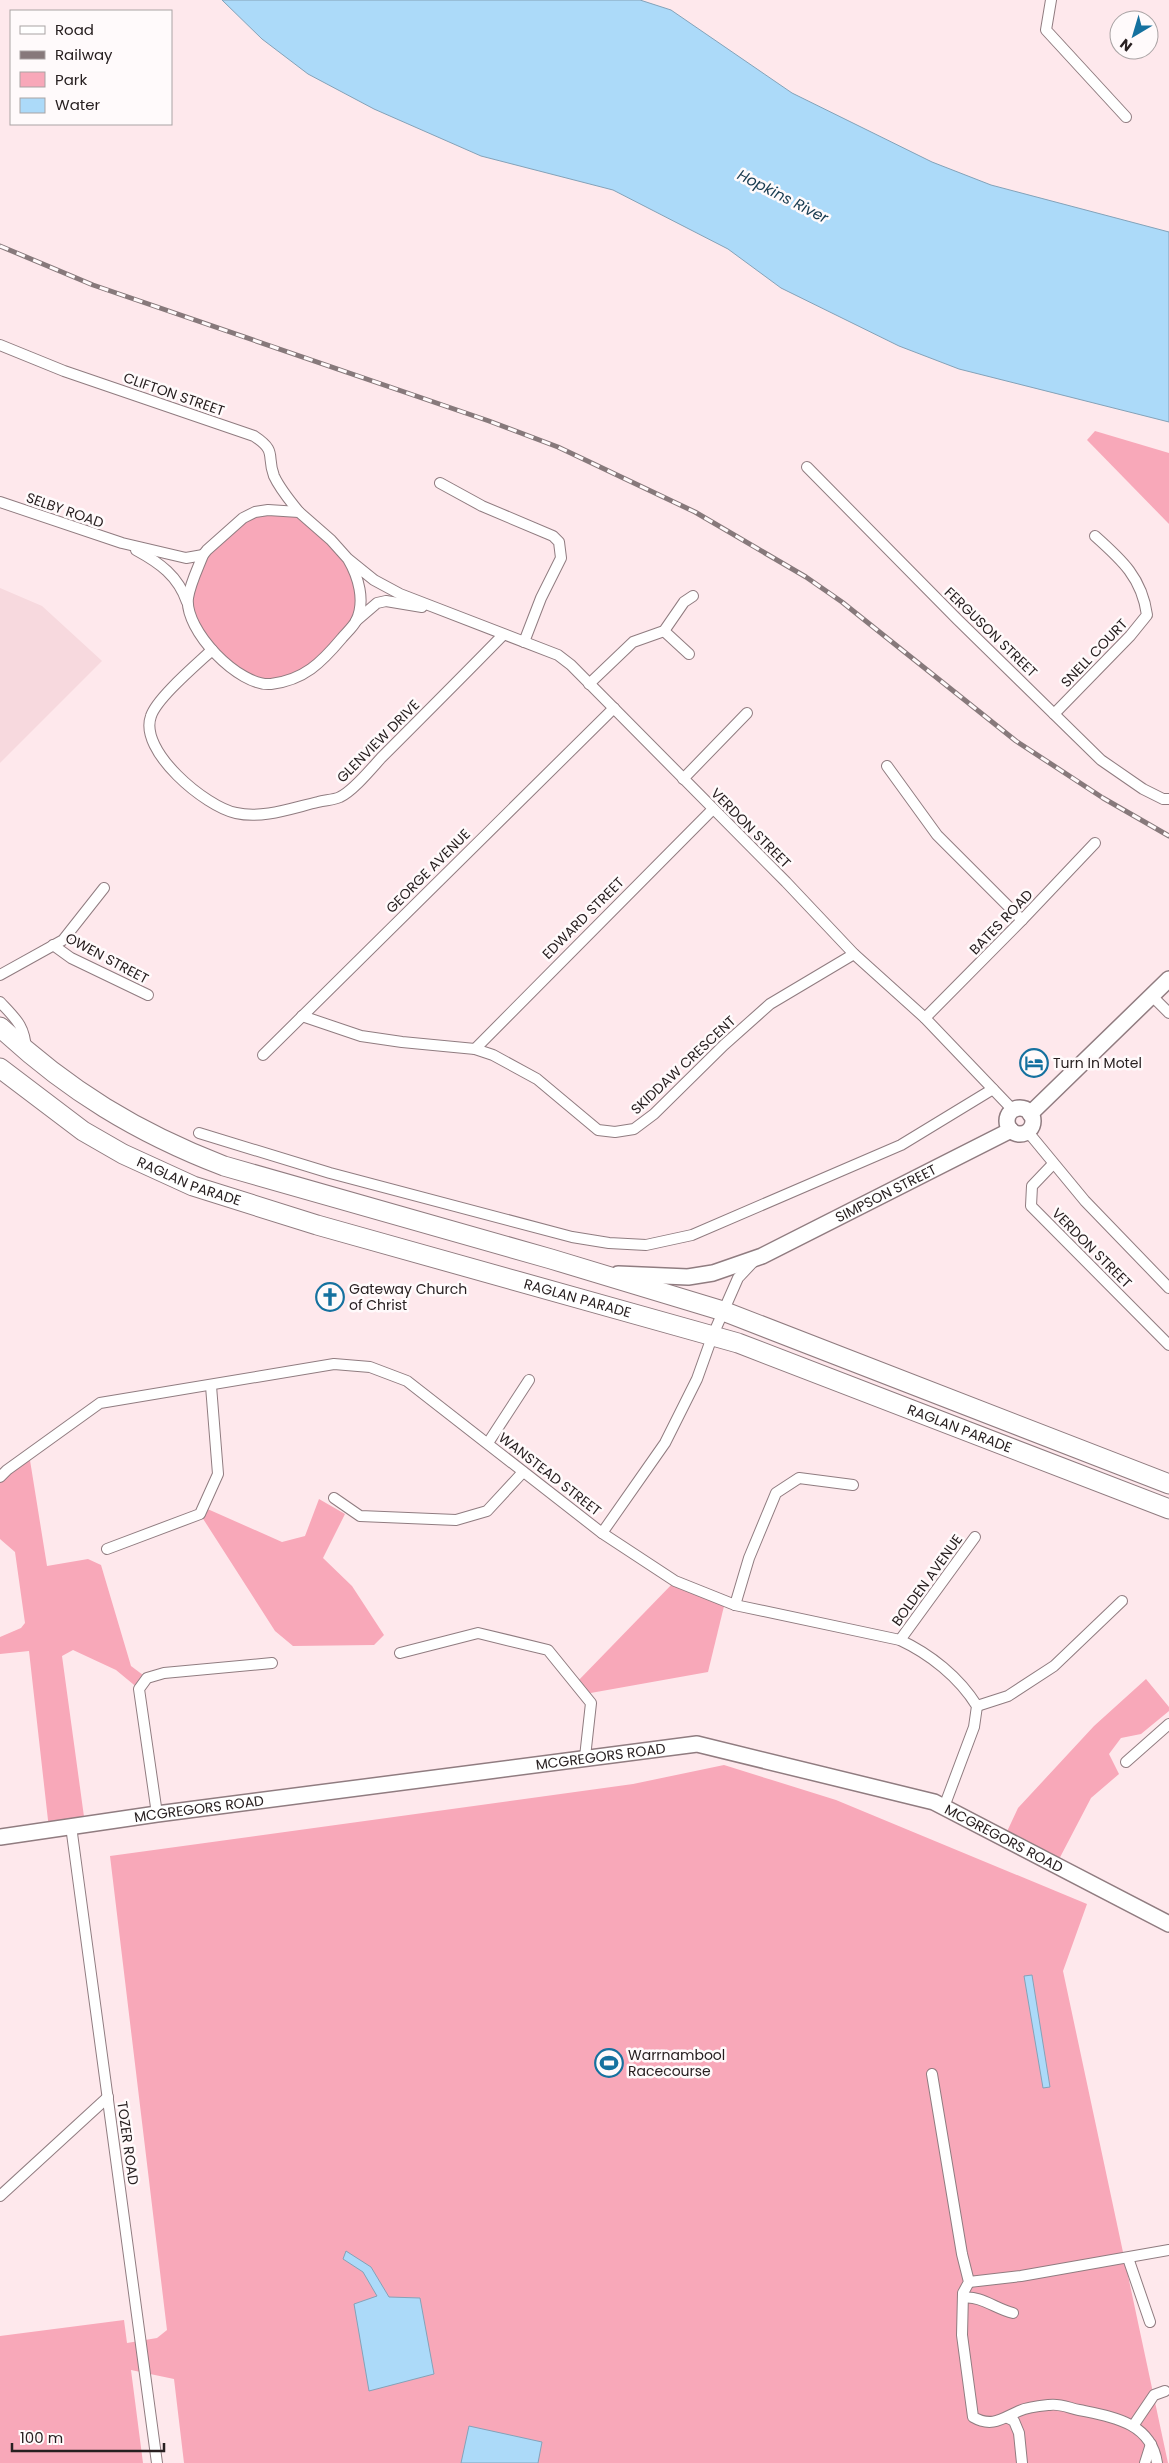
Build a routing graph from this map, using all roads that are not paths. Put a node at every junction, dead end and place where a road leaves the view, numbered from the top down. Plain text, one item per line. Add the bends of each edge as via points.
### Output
1 (1051, 0) edge
2 (1126, 117) dead end
3 (0, 346) edge
4 (807, 467) dead end
5 (440, 483) dead end
6 (0, 502) edge
7 (298, 512) junction
8 (1095, 536) dead end
9 (122, 543) junction
10 (203, 555) junction
11 (348, 559) junction
12 (694, 596) dead end
13 (189, 606) junction
14 (440, 610) junction
15 (356, 621) junction
16 (664, 631) junction
17 (503, 635) junction
18 (524, 642) junction
19 (212, 650) junction
20 (689, 654) dead end
21 (589, 684) junction
22 (614, 708) junction
23 (747, 713) dead end
24 (1054, 714) junction
25 (887, 766) dead end
26 (683, 778) junction
27 (1169, 799) edge
28 (713, 809) junction
29 (1095, 843) dead end
30 (104, 888) dead end
31 (1022, 920) junction
32 (53, 945) junction
33 (854, 954) junction
34 (0, 975) edge
35 (1169, 979) edge
36 (148, 995) dead end
37 (1152, 996) junction
38 (0, 1002) edge
39 (1169, 1013) edge
40 (302, 1016) junction
41 (925, 1018) junction
42 (0, 1027) edge
43 (475, 1049) junction
44 (26, 1051) junction
45 (263, 1054) dead end
46 (0, 1068) edge
47 (993, 1089) junction
48 (1013, 1110) junction
49 (1030, 1114) junction
50 (1010, 1130) junction
51 (1028, 1132) junction
52 (199, 1133) dead end
53 (1053, 1164) junction
54 (330, 1173) junction
55 (324, 1196) junction
56 (317, 1225) junction
57 (762, 1256) junction
58 (550, 1259) junction
59 (1169, 1288) edge
60 (723, 1312) junction
61 (712, 1336) junction
62 (1169, 1345) edge
63 (529, 1380) dead end
64 (211, 1386) junction
65 (488, 1443) junction
66 (523, 1472) junction
67 (0, 1477) edge
68 (1169, 1484) edge
69 (852, 1485) dead end
70 (334, 1498) dead end
71 (1169, 1509) edge
72 (602, 1533) junction
73 (976, 1537) dead end
74 (106, 1549) dead end
75 (1122, 1601) dead end
76 (735, 1605) junction
77 (900, 1640) junction
78 (400, 1653) dead end
79 (272, 1663) dead end
80 (977, 1706) junction
81 (1169, 1724) edge
82 (585, 1757) junction
83 (1126, 1762) dead end
84 (944, 1807) junction
85 (157, 1814) junction
86 (71, 1826) junction
87 (0, 1837) edge
88 (1169, 1924) edge
89 (932, 2074) dead end
90 (108, 2097) junction
91 (0, 2196) edge
92 (1169, 2250) edge
93 (1128, 2258) junction
94 (969, 2282) junction
95 (963, 2298) junction
96 (1013, 2312) dead end
97 (1150, 2322) dead end
98 (1165, 2390) dead end
99 (1008, 2418) junction
100 (1132, 2426) junction
101 (1151, 2444) junction
102 (158, 2463) edge
103 (1022, 2463) edge
104 (1145, 2463) edge
105 (1157, 2463) edge

1 - 2 street via 1046,30
3 - 7 street, CLIFTON STREET via 254,436 272,454 274,474
4 - 24 street, FERGUSON STREET
5 - 18 street via 482,506 548,534 558,542 561,549 559,566 541,598
6 - 9 street, SELBY ROAD
7 - 10 street via 255,512 231,527
7 - 11 street
8 - 24 street, SNELL COURT via 1126,564 1145,596 1147,615
9 - 10 street, SELBY ROAD via 186,558
9 - 13 street, SELBY ROAD via 171,573 181,586
10 - 13 street via 188,598
11 - 14 street, VERDON STREET via 374,580
11 - 15 street via 357,576 359,590
12 - 16 street via 684,602
13 - 19 street via 195,627
14 - 15 street, VERDON STREET via 386,601 377,603
14 - 17 street, VERDON STREET
15 - 19 street via 321,663 297,677 268,684 238,674
16 - 20 street
16 - 21 street via 633,642
17 - 18 street, VERDON STREET
17 - 19 street, GLENVIEW DRIVE via 341,797 269,814 237,814 203,798 154,748 150,738 151,715 158,704
18 - 21 street, VERDON STREET via 558,655
21 - 22 street, VERDON STREET
22 - 26 street, VERDON STREET
22 - 40 street, GEORGE AVENUE
23 - 26 street
24 - 27 street, FERGUSON STREET via 1109,765 1143,789
25 - 31 street via 937,835
26 - 28 street, VERDON STREET
28 - 33 street, VERDON STREET
28 - 43 street, EDWARD STREET
29 - 31 street, BATES ROAD
30 - 32 street via 67,935
31 - 41 street, BATES ROAD
32 - 34 street
32 - 36 street, OWEN STREET via 71,958
33 - 41 street, VERDON STREET
33 - 43 street, SKIDDAW CRESCENT via 770,1004 634,1129 598,1130 518,1066
35 - 37 street
37 - 39 street
37 - 49 street
38 - 44 street via 20,1024 25,1034
40 - 43 street, SKIDDAW CRESCENT via 342,1031 378,1039
40 - 45 street, GEORGE AVENUE
41 - 47 street, VERDON STREET
42 - 44 highway, RAGLAN PARADE
44 - 55 highway, RAGLAN PARADE via 68,1084 149,1134 224,1166
46 - 56 highway, RAGLAN PARADE via 46,1105 123,1154 193,1186
47 - 48 street, VERDON STREET
47 - 54 street via 892,1149 692,1234 646,1245 572,1237
48 - 49 street via 1023,1109
48 - 50 street via 1007,1120
49 - 51 street via 1033,1121
50 - 51 street via 1018,1134
50 - 57 street, SIMPSON STREET
51 - 53 street, VERDON STREET
52 - 54 street
53 - 59 street, VERDON STREET
53 - 62 street, VERDON STREET via 1032,1186 1031,1206
54 - 55 street
55 - 56 highway
55 - 58 highway, RAGLAN PARADE
56 - 61 highway, RAGLAN PARADE
57 - 58 street, SIMPSON STREET via 713,1273 688,1277 616,1274
57 - 60 street, SIMPSON STREET via 738,1278
58 - 60 highway, RAGLAN PARADE
60 - 61 street, SIMPSON STREET
60 - 68 highway, RAGLAN PARADE
61 - 71 highway, RAGLAN PARADE via 799,1365
61 - 72 street, SIMPSON STREET via 697,1379 665,1443
63 - 65 street
64 - 65 street, WANSTEAD STREET via 334,1364 370,1367 407,1381
64 - 67 street, WANSTEAD STREET via 100,1403
64 - 74 street via 218,1474 200,1514
65 - 66 street, WANSTEAD STREET
66 - 70 street via 487,1511 456,1520 360,1516
66 - 72 street, WANSTEAD STREET
69 - 76 street via 800,1478 776,1493 749,1558
72 - 76 street, WANSTEAD STREET via 675,1581
73 - 77 street, BOLDEN AVENUE
75 - 80 street via 1054,1666 1008,1696
76 - 77 street, WANSTEAD STREET
77 - 80 street, WANSTEAD STREET via 921,1650 966,1688
78 - 82 street via 478,1633 548,1650 591,1703
79 - 85 street via 147,1678 139,1689 140,1711
80 - 84 street via 974,1728
81 - 83 street
82 - 84 street, MCGREGORS ROAD via 697,1744
82 - 85 street, MCGREGORS ROAD
84 - 88 street, MCGREGORS ROAD
85 - 86 street, MCGREGORS ROAD
86 - 87 street, MCGREGORS ROAD
86 - 90 street, TOZER ROAD
89 - 94 street
90 - 91 street
90 - 102 street, TOZER ROAD
92 - 93 street
93 - 94 street
93 - 97 street
94 - 95 street
95 - 96 street via 972,2296 1002,2311
95 - 99 street via 962,2335 974,2417 981,2422
98 - 100 street via 1154,2394
99 - 100 street via 1018,2411 1052,2404 1113,2416
99 - 103 street via 1014,2421 1019,2433
100 - 101 street
101 - 104 street
101 - 105 street

